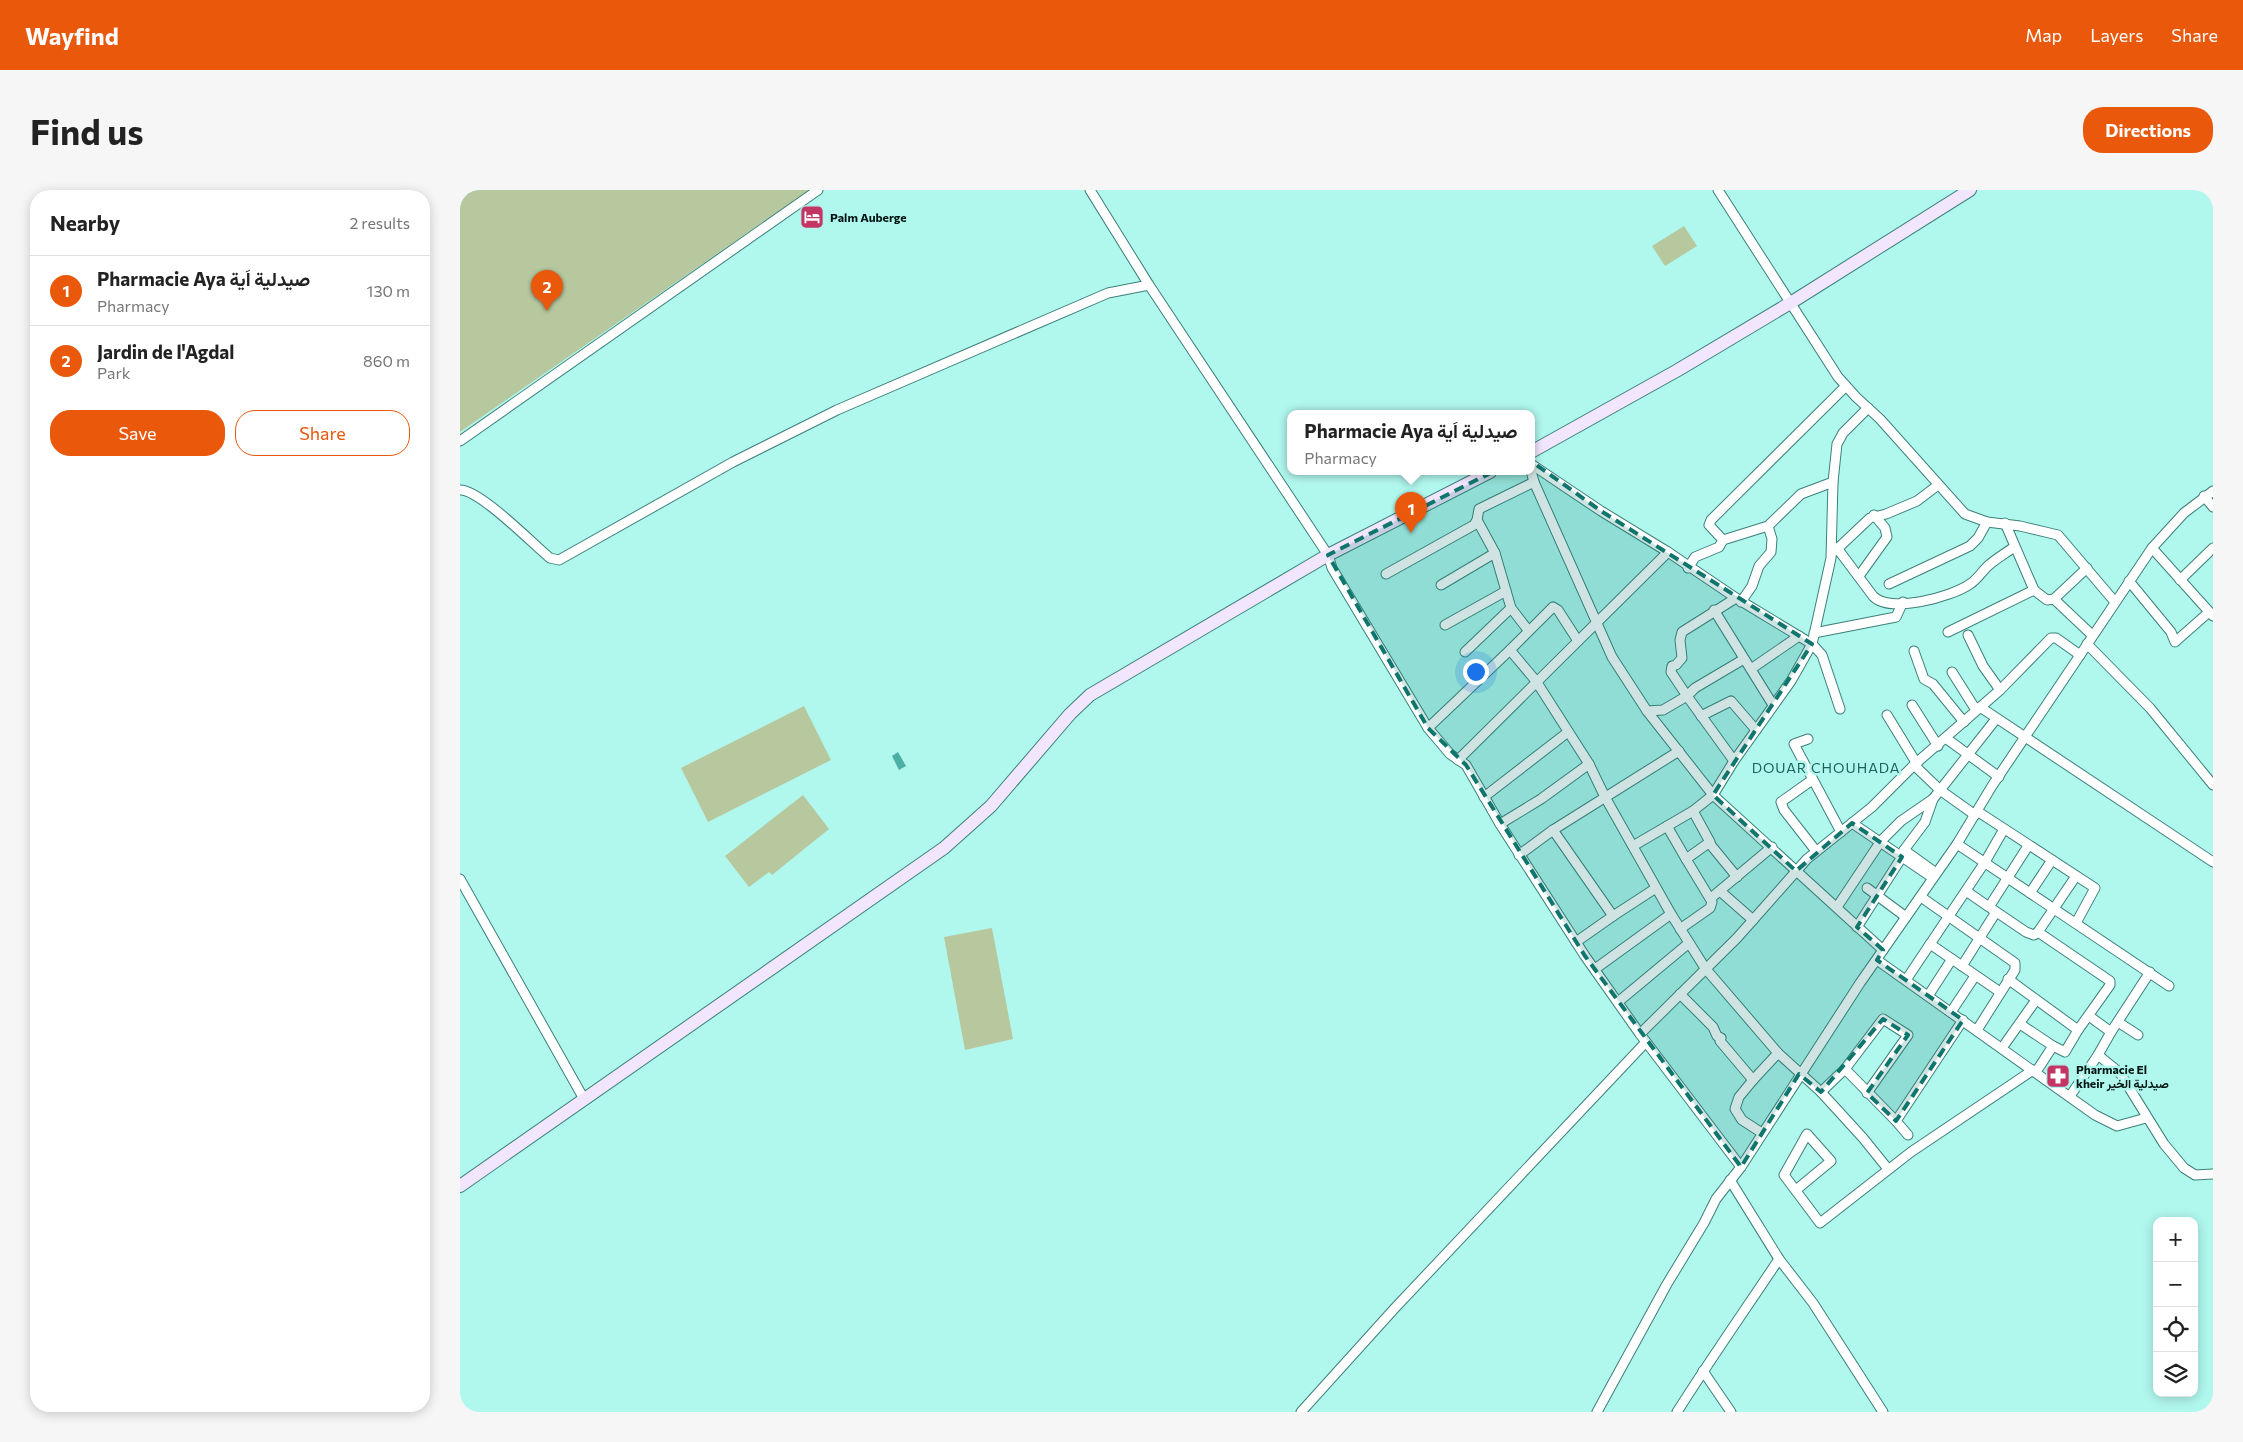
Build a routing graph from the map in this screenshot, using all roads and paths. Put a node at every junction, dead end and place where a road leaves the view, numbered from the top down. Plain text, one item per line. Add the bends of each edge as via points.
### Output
1 (818, 190) edge
2 (1090, 190) edge
3 (1718, 190) edge
4 (1970, 190) edge
5 (1149, 285) junction
6 (1792, 302) junction
7 (1846, 386) junction
8 (1868, 408) junction
9 (460, 441) edge
10 (1535, 450) edge
11 (1535, 467) edge
12 (1484, 475) edge
13 (1532, 475) edge
14 (1534, 482) junction
15 (1833, 482) junction
16 (1938, 485) junction
17 (460, 490) edge
18 (2213, 491) edge
19 (2204, 496) junction
20 (2213, 507) edge
21 (1874, 515) junction
22 (1477, 520) junction
23 (1987, 522) junction
24 (2005, 523) junction
25 (1768, 526) junction
26 (1724, 540) junction
27 (2014, 547) junction
28 (1838, 548) junction
29 (2152, 548) junction
30 (2213, 548) edge
31 (1668, 552) junction
32 (1495, 553) junction
33 (1328, 555) junction
34 (1831, 558) junction
35 (1688, 568) junction
36 (2087, 568) junction
37 (1386, 574) dead end
38 (1859, 576) junction
39 (2180, 580) junction
40 (2129, 581) junction
41 (1889, 584) dead end
42 (1441, 585) dead end
43 (2034, 590) junction
44 (1506, 591) junction
45 (2054, 599) junction
46 (1738, 600) junction
47 (1903, 602) junction
48 (2115, 602) junction
49 (1511, 608) junction
50 (1714, 610) junction
51 (2211, 614) edge
52 (1596, 622) junction
53 (1445, 625) dead end
54 (1528, 630) junction
55 (1948, 632) dead end
56 (1814, 633) junction
57 (1968, 635) dead end
58 (2092, 635) junction
59 (1799, 636) junction
60 (1578, 641) junction
61 (1812, 644) junction
62 (2087, 644) junction
63 (1510, 650) junction
64 (1914, 651) dead end
65 (1465, 652) dead end
66 (2080, 655) junction
67 (1744, 659) junction
68 (1751, 669) junction
69 (1952, 672) dead end
70 (1536, 681) junction
71 (2000, 690) junction
72 (1687, 696) junction
73 (1773, 705) junction
74 (1912, 705) dead end
75 (1978, 709) junction
76 (1840, 710) dead end
77 (1647, 711) junction
78 (1887, 715) dead end
79 (1701, 716) junction
80 (1996, 719) junction
81 (1964, 722) junction
82 (1428, 728) junction
83 (1756, 730) junction
84 (1568, 732) junction
85 (2025, 738) junction
86 (1808, 739) dead end
87 (1947, 739) junction
88 (1938, 746) junction
89 (1679, 751) junction
90 (1968, 756) junction
91 (1458, 760) junction
92 (1734, 761) junction
93 (1589, 764) junction
94 (1915, 765) junction
95 (2209, 771) edge
96 (1999, 777) junction
97 (1812, 780) junction
98 (2213, 785) edge
99 (1940, 790) junction
100 (1714, 795) junction
101 (1484, 797) junction
102 (1605, 797) junction
103 (1933, 799) junction
104 (1693, 811) junction
105 (1976, 813) junction
106 (1852, 823) junction
107 (1500, 824) junction
108 (1667, 826) junction
109 (2004, 829) junction
110 (1552, 830) junction
111 (1841, 832) junction
112 (1881, 841) junction
113 (1710, 844) junction
114 (1957, 844) junction
115 (1633, 846) junction
116 (2028, 846) junction
117 (1772, 847) junction
118 (1816, 851) junction
119 (1903, 853) junction
120 (1520, 854) junction
121 (1686, 859) junction
122 (2052, 860) junction
123 (1985, 862) junction
124 (2213, 862) edge
125 (1797, 872) junction
126 (1934, 876) junction
127 (2076, 876) junction
128 (1737, 877) junction
129 (2008, 878) junction
130 (460, 879) edge
131 (1656, 888) junction
132 (1867, 888) dead end
133 (1720, 891) junction
134 (1966, 891) junction
135 (2030, 893) junction
136 (1875, 896) junction
137 (1921, 897) junction
138 (1711, 898) junction
139 (1836, 907) junction
140 (2054, 908) junction
141 (1993, 910) junction
142 (1671, 914) junction
143 (1613, 916) junction
144 (1948, 916) junction
145 (1906, 917) junction
146 (1753, 920) junction
147 (2076, 923) junction
148 (1857, 927) junction
149 (1680, 929) junction
150 (2038, 932) junction
151 (1980, 938) junction
152 (1576, 942) junction
153 (1689, 943) junction
154 (1930, 944) junction
155 (1883, 950) junction
156 (1877, 960) junction
157 (1952, 960) junction
158 (1962, 966) junction
159 (1705, 968) junction
160 (1595, 970) junction
161 (2150, 972) junction
162 (1975, 976) junction
163 (2008, 979) junction
164 (1906, 980) junction
165 (2169, 986) dead end
166 (2000, 992) junction
167 (1680, 994) junction
168 (1928, 996) junction
169 (2036, 1000) junction
170 (1618, 1002) junction
171 (1951, 1012) junction
172 (2088, 1016) junction
173 (1963, 1020) junction
174 (2118, 1022) junction
175 (2020, 1024) junction
176 (1976, 1030) junction
177 (2078, 1030) junction
178 (2111, 1032) junction
179 (1640, 1034) junction
180 (2138, 1035) dead end
181 (1646, 1042) junction
182 (2053, 1046) junction
183 (2002, 1048) junction
184 (1778, 1053) junction
185 (2098, 1055) junction
186 (1845, 1069) junction
187 (2035, 1071) junction
188 (1799, 1074) junction
189 (1753, 1080) junction
190 (1822, 1092) junction
191 (1867, 1093) junction
192 (2070, 1096) junction
193 (582, 1101) junction
194 (2146, 1118) junction
195 (1896, 1122) junction
196 (1762, 1132) junction
197 (1908, 1135) dead end
198 (1741, 1166) junction
199 (1888, 1169) junction
200 (2213, 1174) edge
201 (1730, 1180) junction
202 (460, 1186) edge
203 (1796, 1190) junction
204 (1779, 1259) junction
205 (1703, 1371) junction
206 (1301, 1412) edge
207 (1597, 1412) edge
208 (1677, 1412) edge
209 (1731, 1412) edge
210 (1884, 1412) edge

1 - 9 street
2 - 5 street
3 - 6 street
4 - 6 street
5 - 17 street via 1108,293 837,410 733,462 559,560 550,558 480,498
5 - 33 street
6 - 7 street
6 - 10 street
7 - 8 street
7 - 26 street via 1711,520 1709,525
8 - 15 street via 1840,438
8 - 16 street
11 - 31 street
12 - 33 street
13 - 14 street
14 - 22 street via 1479,509
14 - 52 street
15 - 25 street via 1801,494
15 - 34 street
16 - 21 street via 1917,501 1886,514
16 - 23 street via 1965,514
18 - 19 street
19 - 20 street
19 - 29 street
21 - 28 street
21 - 38 street via 1885,528 1887,537
22 - 32 street
22 - 37 street via 1474,525
23 - 24 street
23 - 41 street via 1970,546
24 - 27 street
24 - 36 street via 2058,535
25 - 26 street
25 - 46 street via 1771,552 1759,566 1752,586
26 - 35 street via 1719,547 1694,558
27 - 43 street
27 - 47 street via 1960,590 1919,602
28 - 34 street
28 - 38 street
29 - 39 street
29 - 40 street
30 - 39 street
31 - 35 street
31 - 52 street
32 - 42 street
32 - 44 street
33 - 82 street via 1332,568
33 - 193 street via 1085,698 991,806 944,848
34 - 56 street
35 - 46 street
36 - 45 street
36 - 48 street
38 - 47 street via 1879,601
39 - 51 street
40 - 48 street
40 - 51 street via 2171,632 2174,642
43 - 45 street via 2049,601
43 - 55 street
44 - 49 street
44 - 53 street
45 - 58 street
46 - 50 street
46 - 59 street
47 - 56 street via 1896,617
48 - 58 street
49 - 54 street
49 - 65 street
50 - 67 street
50 - 72 street via 1680,635 1682,658 1672,666 1671,672
52 - 60 street
52 - 77 street via 1612,657
54 - 60 street via 1554,607
54 - 63 street
56 - 61 street
57 - 71 street via 1982,666
58 - 62 street
59 - 61 street
59 - 68 street
60 - 70 street
61 - 73 street
61 - 76 street via 1822,655
62 - 66 street
62 - 95 street
63 - 70 street
63 - 82 street
64 - 81 street via 1924,679 1933,684
66 - 71 street via 2053,637
66 - 85 street
67 - 68 street
67 - 72 street
68 - 73 street
69 - 75 street
70 - 84 street
70 - 91 street
71 - 75 street
72 - 77 street via 1663,710
72 - 79 street
73 - 83 street
74 - 88 street
75 - 80 street
75 - 81 street
77 - 89 street
78 - 94 street
79 - 83 street via 1731,701
79 - 92 street
80 - 85 street
80 - 90 street
81 - 87 street
82 - 91 street
83 - 92 street
84 - 93 street
84 - 101 street
85 - 96 street
85 - 124 street
86 - 97 street via 1794,744
87 - 88 street
87 - 90 street
88 - 94 street
89 - 100 street
89 - 102 street
90 - 96 street
90 - 99 street
91 - 101 street via 1466,765
92 - 100 street
93 - 102 street
93 - 107 street
94 - 99 street
94 - 106 street
95 - 98 street
96 - 105 street
97 - 111 street
97 - 118 street via 1781,802
99 - 103 street
99 - 105 street
100 - 104 street
100 - 117 street
101 - 107 street
102 - 110 street
102 - 115 street
103 - 112 street via 1905,817
103 - 119 street via 1922,826
104 - 108 street
104 - 113 street
105 - 109 street
105 - 114 street
106 - 111 street
106 - 112 street
107 - 120 street
108 - 115 street
108 - 121 street
109 - 116 street
109 - 123 street
110 - 120 street
110 - 143 street
111 - 118 street
112 - 119 street
112 - 139 street
113 - 121 street
113 - 128 street
114 - 123 street
114 - 126 street
115 - 131 street
116 - 122 street
116 - 129 street
117 - 125 street
117 - 128 street
118 - 125 street
119 - 126 street
119 - 136 street
120 - 152 street
121 - 138 street
122 - 127 street
122 - 135 street
123 - 129 street
123 - 134 street
125 - 139 street
125 - 146 street
126 - 137 street
127 - 140 street
127 - 147 street via 2095,888
128 - 133 street
129 - 135 street
129 - 141 street
130 - 193 street
131 - 142 street
131 - 143 street
132 - 136 street
133 - 138 street
133 - 146 street
134 - 141 street
134 - 144 street
135 - 140 street
136 - 145 street
136 - 148 street
137 - 144 street
137 - 145 street
138 - 149 street via 1710,908
139 - 148 street
140 - 147 street
140 - 150 street
141 - 150 street via 2026,932 2033,935
141 - 151 street
142 - 149 street
142 - 160 street
143 - 152 street
144 - 151 street
144 - 154 street
145 - 155 street
146 - 159 street
147 - 161 street
148 - 155 street
149 - 153 street
150 - 172 street via 2110,980 2110,985
151 - 158 street
151 - 163 street via 2015,963 2015,970
152 - 160 street
153 - 159 street
153 - 170 street
154 - 157 street
154 - 164 street
155 - 156 street
156 - 164 street
156 - 188 street
157 - 158 street
157 - 168 street
158 - 162 street
159 - 167 street
159 - 184 street
160 - 170 street
161 - 165 street
161 - 174 street
162 - 166 street
162 - 171 street
163 - 166 street
163 - 169 street
164 - 168 street
166 - 176 street
167 - 179 street
167 - 189 street via 1713,1027 1720,1041
168 - 171 street
169 - 175 street
169 - 177 street
170 - 179 street
171 - 173 street
172 - 177 street
172 - 178 street
173 - 176 street
173 - 195 street
174 - 178 street
174 - 180 street
175 - 182 street
175 - 183 street
176 - 183 street
177 - 182 street via 2065,1052
178 - 185 street
179 - 181 street
181 - 198 street
181 - 206 street
182 - 187 street
183 - 187 street
184 - 188 street
184 - 189 street
185 - 192 street
185 - 194 street via 2120,1073
186 - 190 street
186 - 191 street
186 - 191 street via 1883,1019 1908,1035
187 - 192 street
187 - 199 street
188 - 190 street
188 - 196 street
189 - 196 street via 1739,1097 1736,1108 1742,1120
190 - 199 street
191 - 195 street
192 - 194 street via 2117,1126
193 - 202 street
194 - 200 street via 2184,1168 2195,1175
195 - 197 street
196 - 198 street
198 - 201 street
199 - 203 street via 1820,1223
201 - 204 street
201 - 207 street via 1667,1284
203 - 203 street via 1784,1175 1807,1134 1831,1161
204 - 205 street
204 - 210 street via 1813,1303
205 - 208 street
205 - 209 street

